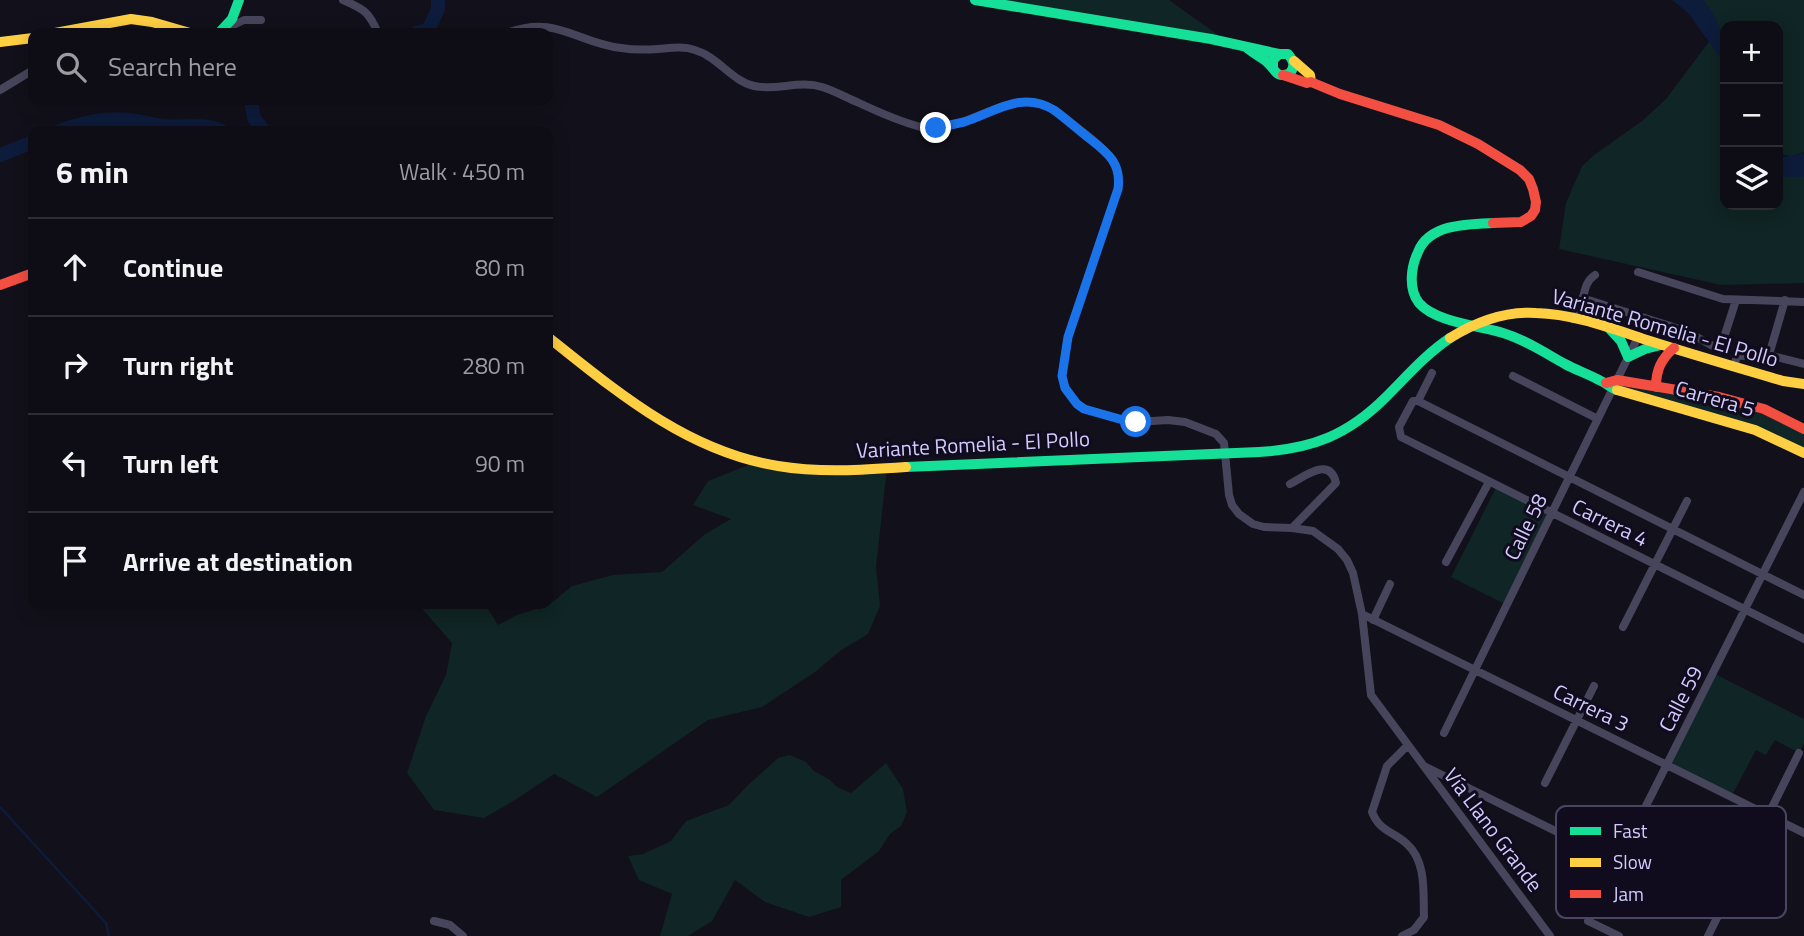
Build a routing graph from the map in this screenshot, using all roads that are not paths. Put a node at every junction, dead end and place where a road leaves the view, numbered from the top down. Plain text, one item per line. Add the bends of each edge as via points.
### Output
1 (239, 0) edge
2 (343, 0) edge
3 (975, 0) edge
4 (261, 20) dead end
5 (82, 28) edge
6 (173, 28) edge
7 (225, 28) edge
8 (228, 28) edge
9 (376, 28) edge
10 (526, 28) edge
11 (28, 39) edge
12 (0, 42) edge
13 (1247, 48) junction
14 (1279, 54) junction
15 (1294, 61) junction
16 (1273, 68) junction
17 (28, 73) edge
18 (1283, 75) junction
19 (1311, 82) junction
20 (0, 90) edge
21 (1638, 272) dead end
22 (28, 275) edge
23 (1595, 275) dead end
24 (0, 285) edge
25 (1582, 298) junction
26 (1736, 300) junction
27 (1785, 300) junction
28 (1804, 302) edge
29 (1573, 319) junction
30 (1609, 328) junction
31 (1638, 337) junction
32 (553, 341) edge
33 (1668, 346) junction
34 (1720, 350) junction
35 (1769, 355) junction
36 (1628, 357) junction
37 (1735, 361) junction
38 (1804, 364) edge
39 (1432, 373) dead end
40 (1513, 376) dead end
41 (1612, 384) junction
42 (1804, 384) edge
43 (1656, 387) junction
44 (1418, 401) junction
45 (1598, 419) junction
46 (1804, 429) edge
47 (1804, 453) edge
48 (1570, 478) junction
49 (1489, 482) junction
50 (1290, 484) dead end
51 (1804, 492) edge
52 (1687, 501) dead end
53 (1552, 513) junction
54 (1292, 528) junction
55 (1673, 529) junction
56 (1447, 562) dead end
57 (1655, 565) junction
58 (1763, 574) junction
59 (1390, 584) dead end
60 (1804, 595) edge
61 (1745, 610) junction
62 (1362, 614) junction
63 (1373, 620) junction
64 (1623, 627) dead end
65 (1804, 639) edge
66 (1475, 670) junction
67 (1594, 687) dead end
68 (1577, 720) junction
69 (1444, 733) dead end
70 (1408, 745) junction
71 (1799, 753) dead end
72 (1667, 765) junction
73 (1423, 766) junction
74 (1545, 783) dead end
75 (1646, 806) edge
76 (1748, 806) edge
77 (1773, 806) edge
78 (1786, 824) edge
79 (1556, 831) edge
80 (1804, 833) edge
81 (1590, 918) edge
82 (1717, 918) edge
83 (435, 921) dead end
84 (463, 936) edge
85 (1402, 936) edge
86 (1550, 936) edge
87 (1619, 936) edge
88 (1708, 936) edge

1 - 7 main road
2 - 9 street via 365,9
3 - 13 main road
4 - 8 street via 243,20
5 - 6 main road via 131,19
10 - 54 street, Vía Llano Grande via 563,29 618,48 690,49 711,57 751,85 820,86 922,127 962,122 1016,103 1046,105 1108,153 1119,180 1068,337 1062,376 1065,388 1084,409 1136,422 1185,422 1216,434 1224,443 1229,495 1239,514 1264,527
11 - 12 main road
13 - 14 main road
13 - 16 main road
14 - 15 main road
14 - 16 main road
15 - 18 main road via 1292,71
15 - 19 main road via 1310,75
16 - 18 main road
17 - 20 street
18 - 19 main road
19 - 41 main road via 1429,121 1478,144 1528,177 1536,202 1527,221 1446,228 1429,234 1418,248 1411,289 1421,306 1437,316 1515,337
21 - 26 street
22 - 24 main road
23 - 25 street
25 - 29 street
25 - 34 street via 1686,331
26 - 27 street
26 - 34 street
27 - 28 street
27 - 35 street
29 - 30 main road, Variante Romelia - El Pollo
29 - 32 main road, Variante Romelia - El Pollo via 1521,313 1463,331 1440,345 1365,418 1306,447 832,470 794,469 742,459 692,439 650,414
30 - 31 main road, Variante Romelia - El Pollo
30 - 36 main road via 1622,341
31 - 33 main road, Variante Romelia - El Pollo
31 - 36 street, Calle 58
33 - 36 main road
33 - 37 main road, Variante Romelia - El Pollo
33 - 43 main road via 1657,369
34 - 37 street
35 - 37 street
35 - 38 street
36 - 41 street, Calle 58
37 - 42 main road, Variante Romelia - El Pollo via 1783,381
39 - 44 street
40 - 45 street
41 - 43 main road, Carrera 5
41 - 45 street, Calle 58
41 - 47 main road, Carrera 5 via 1755,430
43 - 46 main road, Carrera 5 via 1764,409
44 - 48 street
44 - 49 street, Carrera 4 via 1413,401 1399,426 1401,437
45 - 48 street, Calle 58
48 - 53 street, Calle 58
48 - 55 street
49 - 53 street, Carrera 4
49 - 56 street
50 - 54 street via 1321,469 1329,470 1336,479
51 - 58 street, Calle 59
52 - 55 street
53 - 57 street, Carrera 4
53 - 66 street, Calle 58
54 - 62 street, Vía Llano Grande via 1313,531 1347,561
55 - 57 street
55 - 58 street
57 - 61 street, Carrera 4
57 - 64 street
58 - 60 street
58 - 61 street, Calle 59
59 - 63 street
61 - 65 street, Carrera 4
61 - 72 street, Calle 59
62 - 63 street, Carrera 3
62 - 70 street, Vía Llano Grande via 1371,695
63 - 66 street, Carrera 3
66 - 68 street, Carrera 3
66 - 69 street, Calle 58
67 - 68 street
68 - 72 street, Carrera 3
68 - 74 street
70 - 73 street, Vía Llano Grande
70 - 85 street via 1387,766 1372,812 1378,825 1408,845 1422,875 1424,917
71 - 77 street
72 - 75 street, Calle 59
72 - 76 street, Carrera 3
73 - 79 street
73 - 86 street, Vía Llano Grande
78 - 80 street, Carrera 3
81 - 87 street, Calle 59
82 - 88 street
83 - 84 street via 450,925

